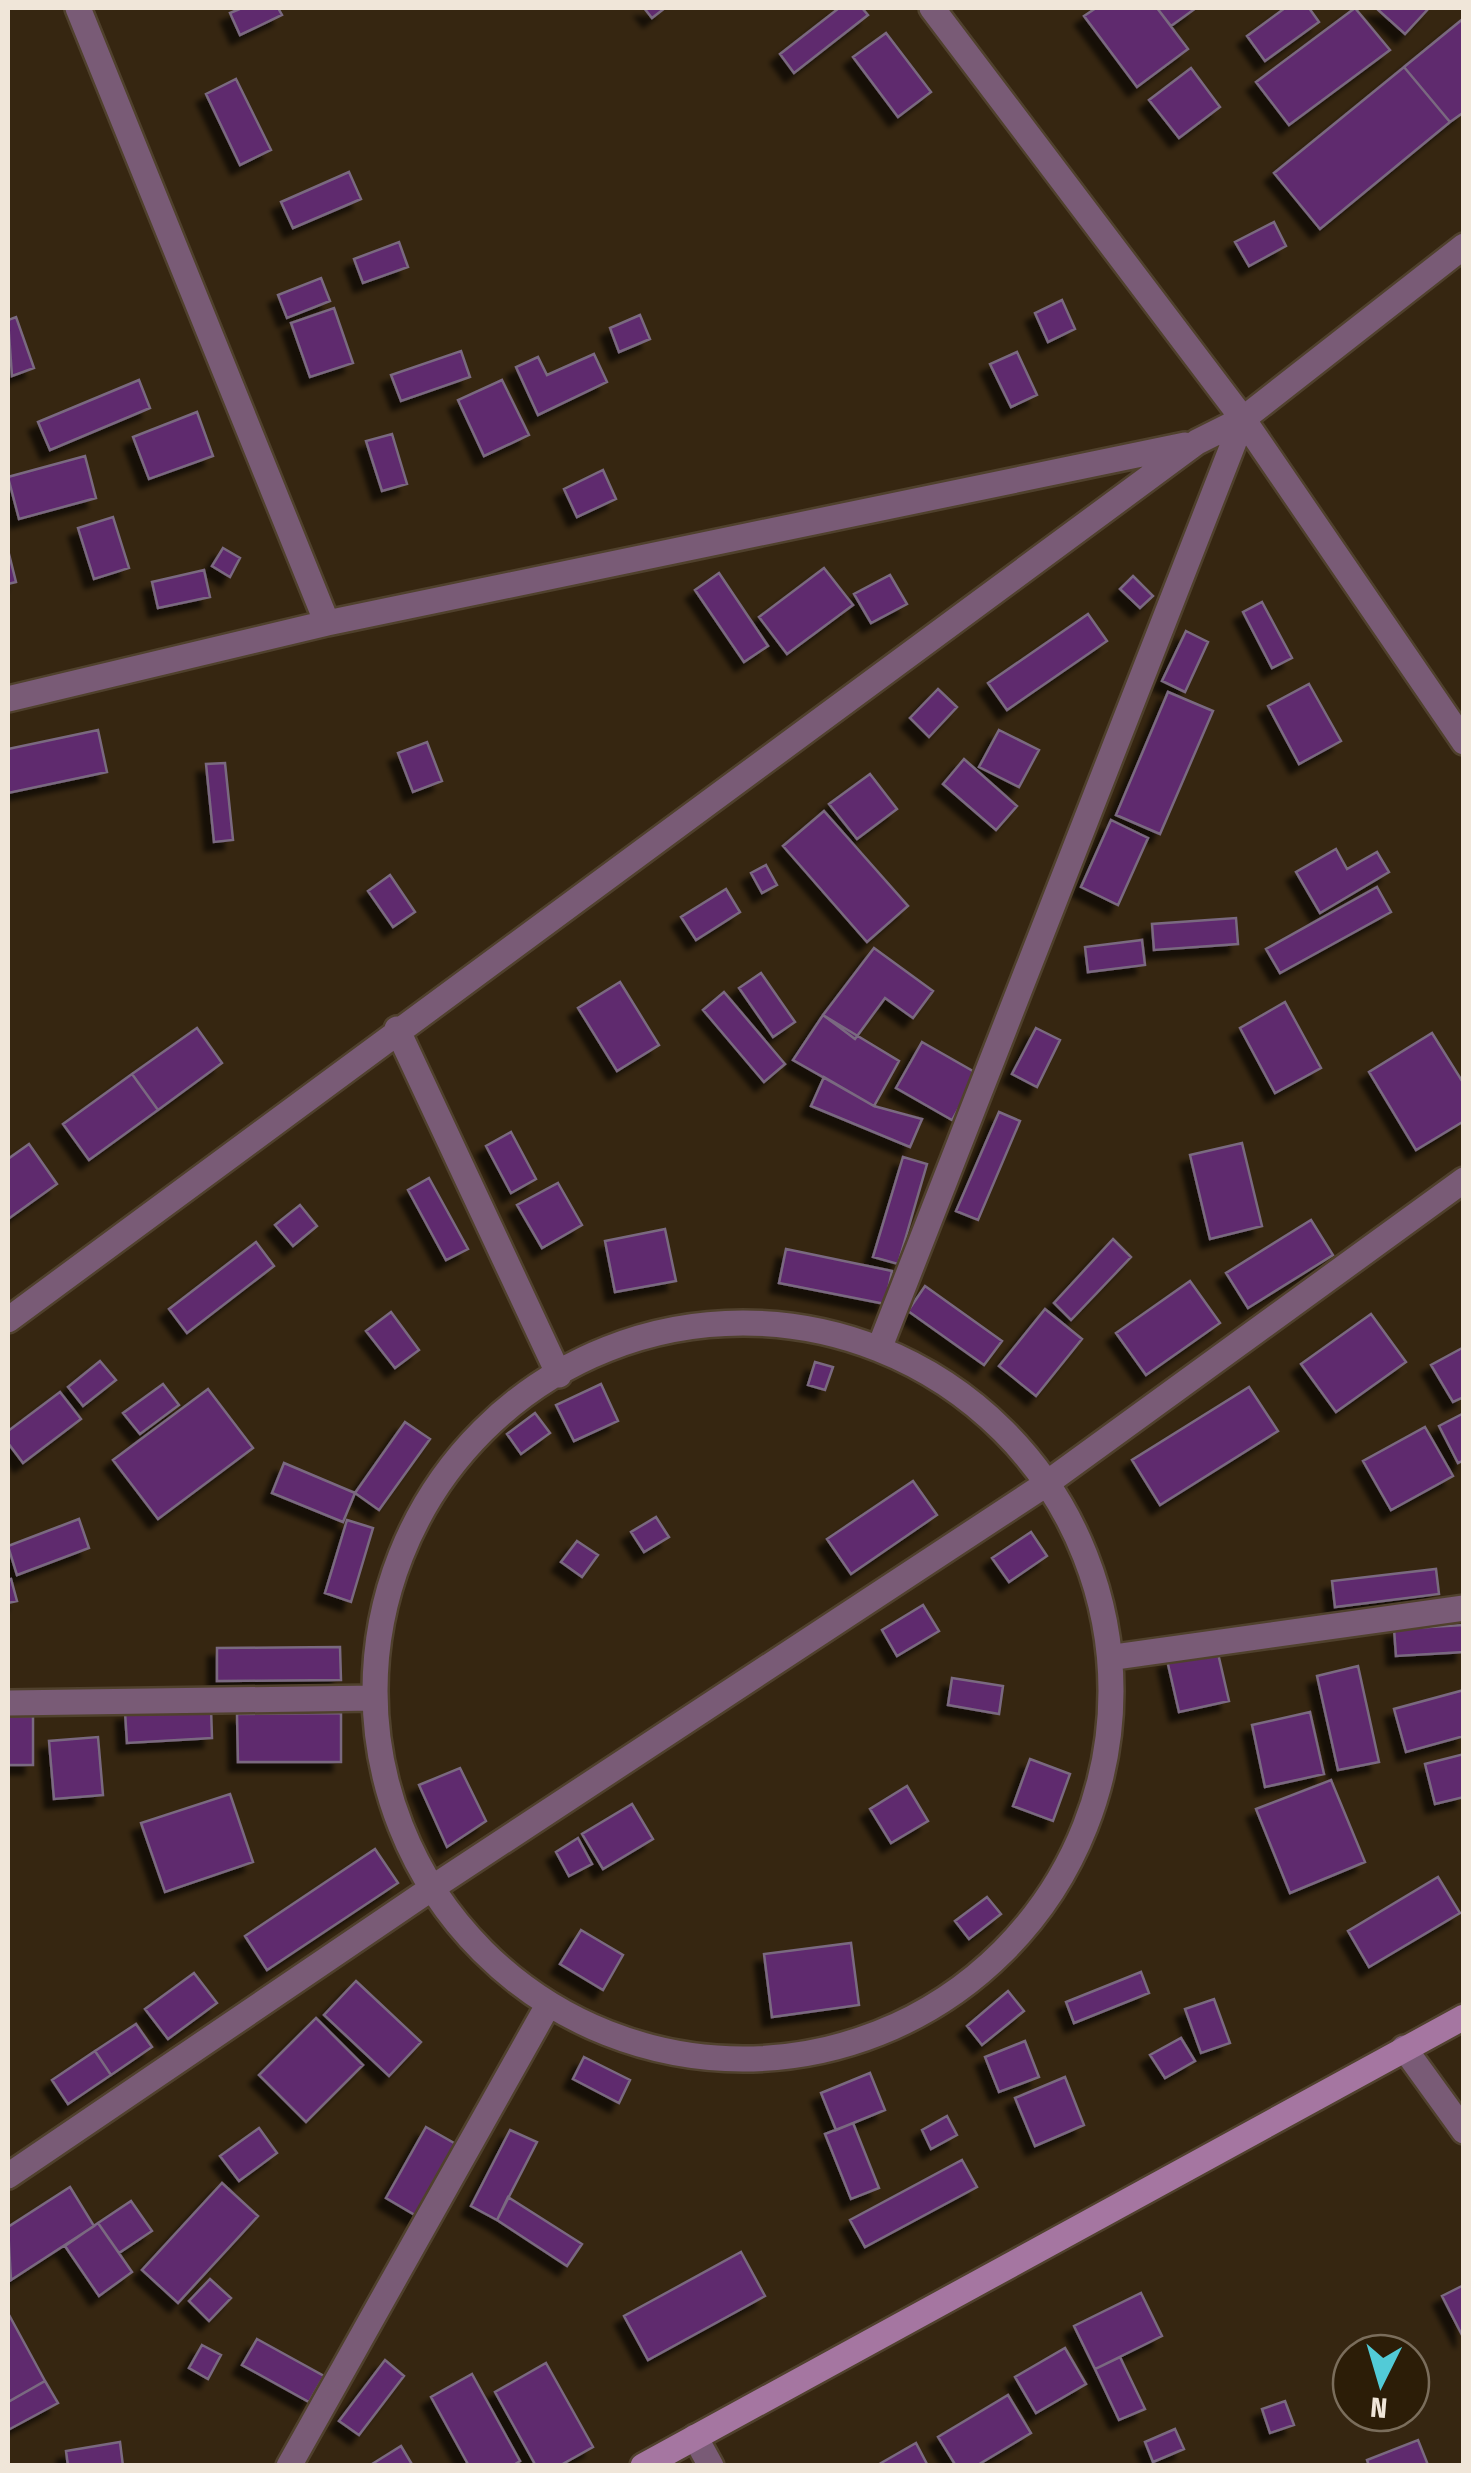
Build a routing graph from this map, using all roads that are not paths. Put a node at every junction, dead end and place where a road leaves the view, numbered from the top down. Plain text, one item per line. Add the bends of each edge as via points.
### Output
1 (78, 8) edge
2 (932, 8) edge
3 (1464, 246) edge
4 (1242, 418) junction
5 (1197, 442) junction
6 (327, 623) junction
7 (8, 699) edge
8 (1464, 742) edge
9 (397, 1030) junction
10 (1464, 1180) edge
11 (8, 1320) edge
12 (879, 1349) junction
13 (559, 1375) junction
14 (1043, 1486) junction
15 (1464, 1608) edge
16 (1115, 1657) junction
17 (375, 1698) junction
18 (8, 1703) edge
19 (435, 1886) junction
20 (543, 2014) junction
21 (1464, 2016) edge
22 (1404, 2048) junction
23 (1464, 2130) edge
24 (8, 2176) edge
25 (695, 2437) junction
26 (289, 2466) edge
27 (643, 2466) edge
28 (711, 2466) edge

1 - 6 street
2 - 4 street
3 - 4 street
4 - 5 street
4 - 8 street
4 - 12 street
5 - 6 street
5 - 9 street
6 - 7 street
9 - 11 street
9 - 13 street
10 - 14 street
12 - 13 street via 786,1324 656,1331 588,1355
12 - 14 street via 988,1412
13 - 17 street via 484,1426 402,1544 372,1674
14 - 16 street via 1086,1544
14 - 19 street
15 - 16 street
16 - 20 street via 1107,1776 1061,1886 940,2006 772,2060 636,2046
17 - 18 street
17 - 19 street via 384,1787
19 - 20 street via 454,1924
19 - 24 street
20 - 26 street
21 - 22 street
22 - 23 street
22 - 25 street
25 - 27 street
25 - 28 street

